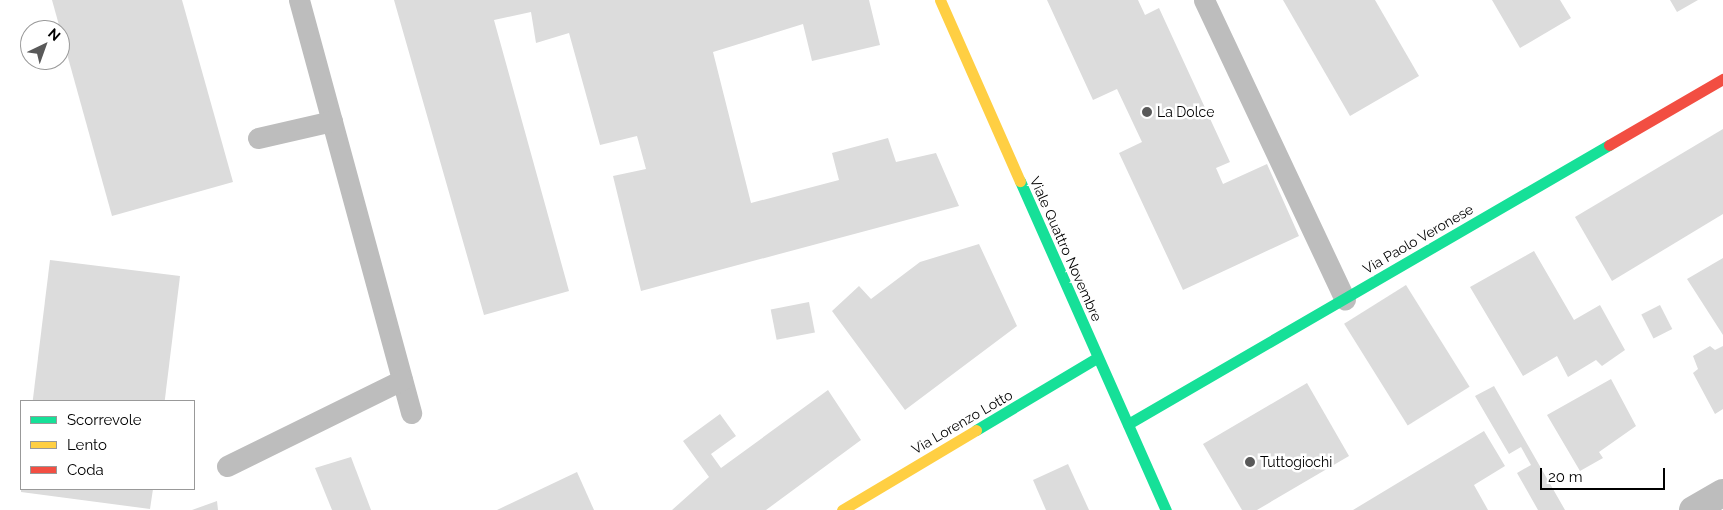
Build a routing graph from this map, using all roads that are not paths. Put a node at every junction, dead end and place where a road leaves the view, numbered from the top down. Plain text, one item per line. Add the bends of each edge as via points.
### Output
1 (299, 0) edge
2 (940, 0) edge
3 (1204, 0) edge
4 (1723, 79) edge
5 (332, 121) junction
6 (258, 138) dead end
7 (1344, 299) junction
8 (1097, 358) junction
9 (402, 380) junction
10 (411, 413) dead end
11 (1128, 424) junction
12 (226, 466) dead end
13 (1723, 493) edge
14 (842, 510) edge
15 (1166, 510) edge
16 (1693, 510) edge

1 - 5 lane
2 - 8 street, Viale Quattro Novembre
3 - 7 lane
4 - 7 street, Via Paolo Veronese
5 - 6 lane
5 - 9 lane
7 - 11 street, Via Paolo Veronese
8 - 11 street, Viale Quattro Novembre
8 - 14 street, Via Lorenzo Lotto
9 - 10 lane
9 - 12 lane
11 - 15 street, Viale Quattro Novembre
13 - 16 street

